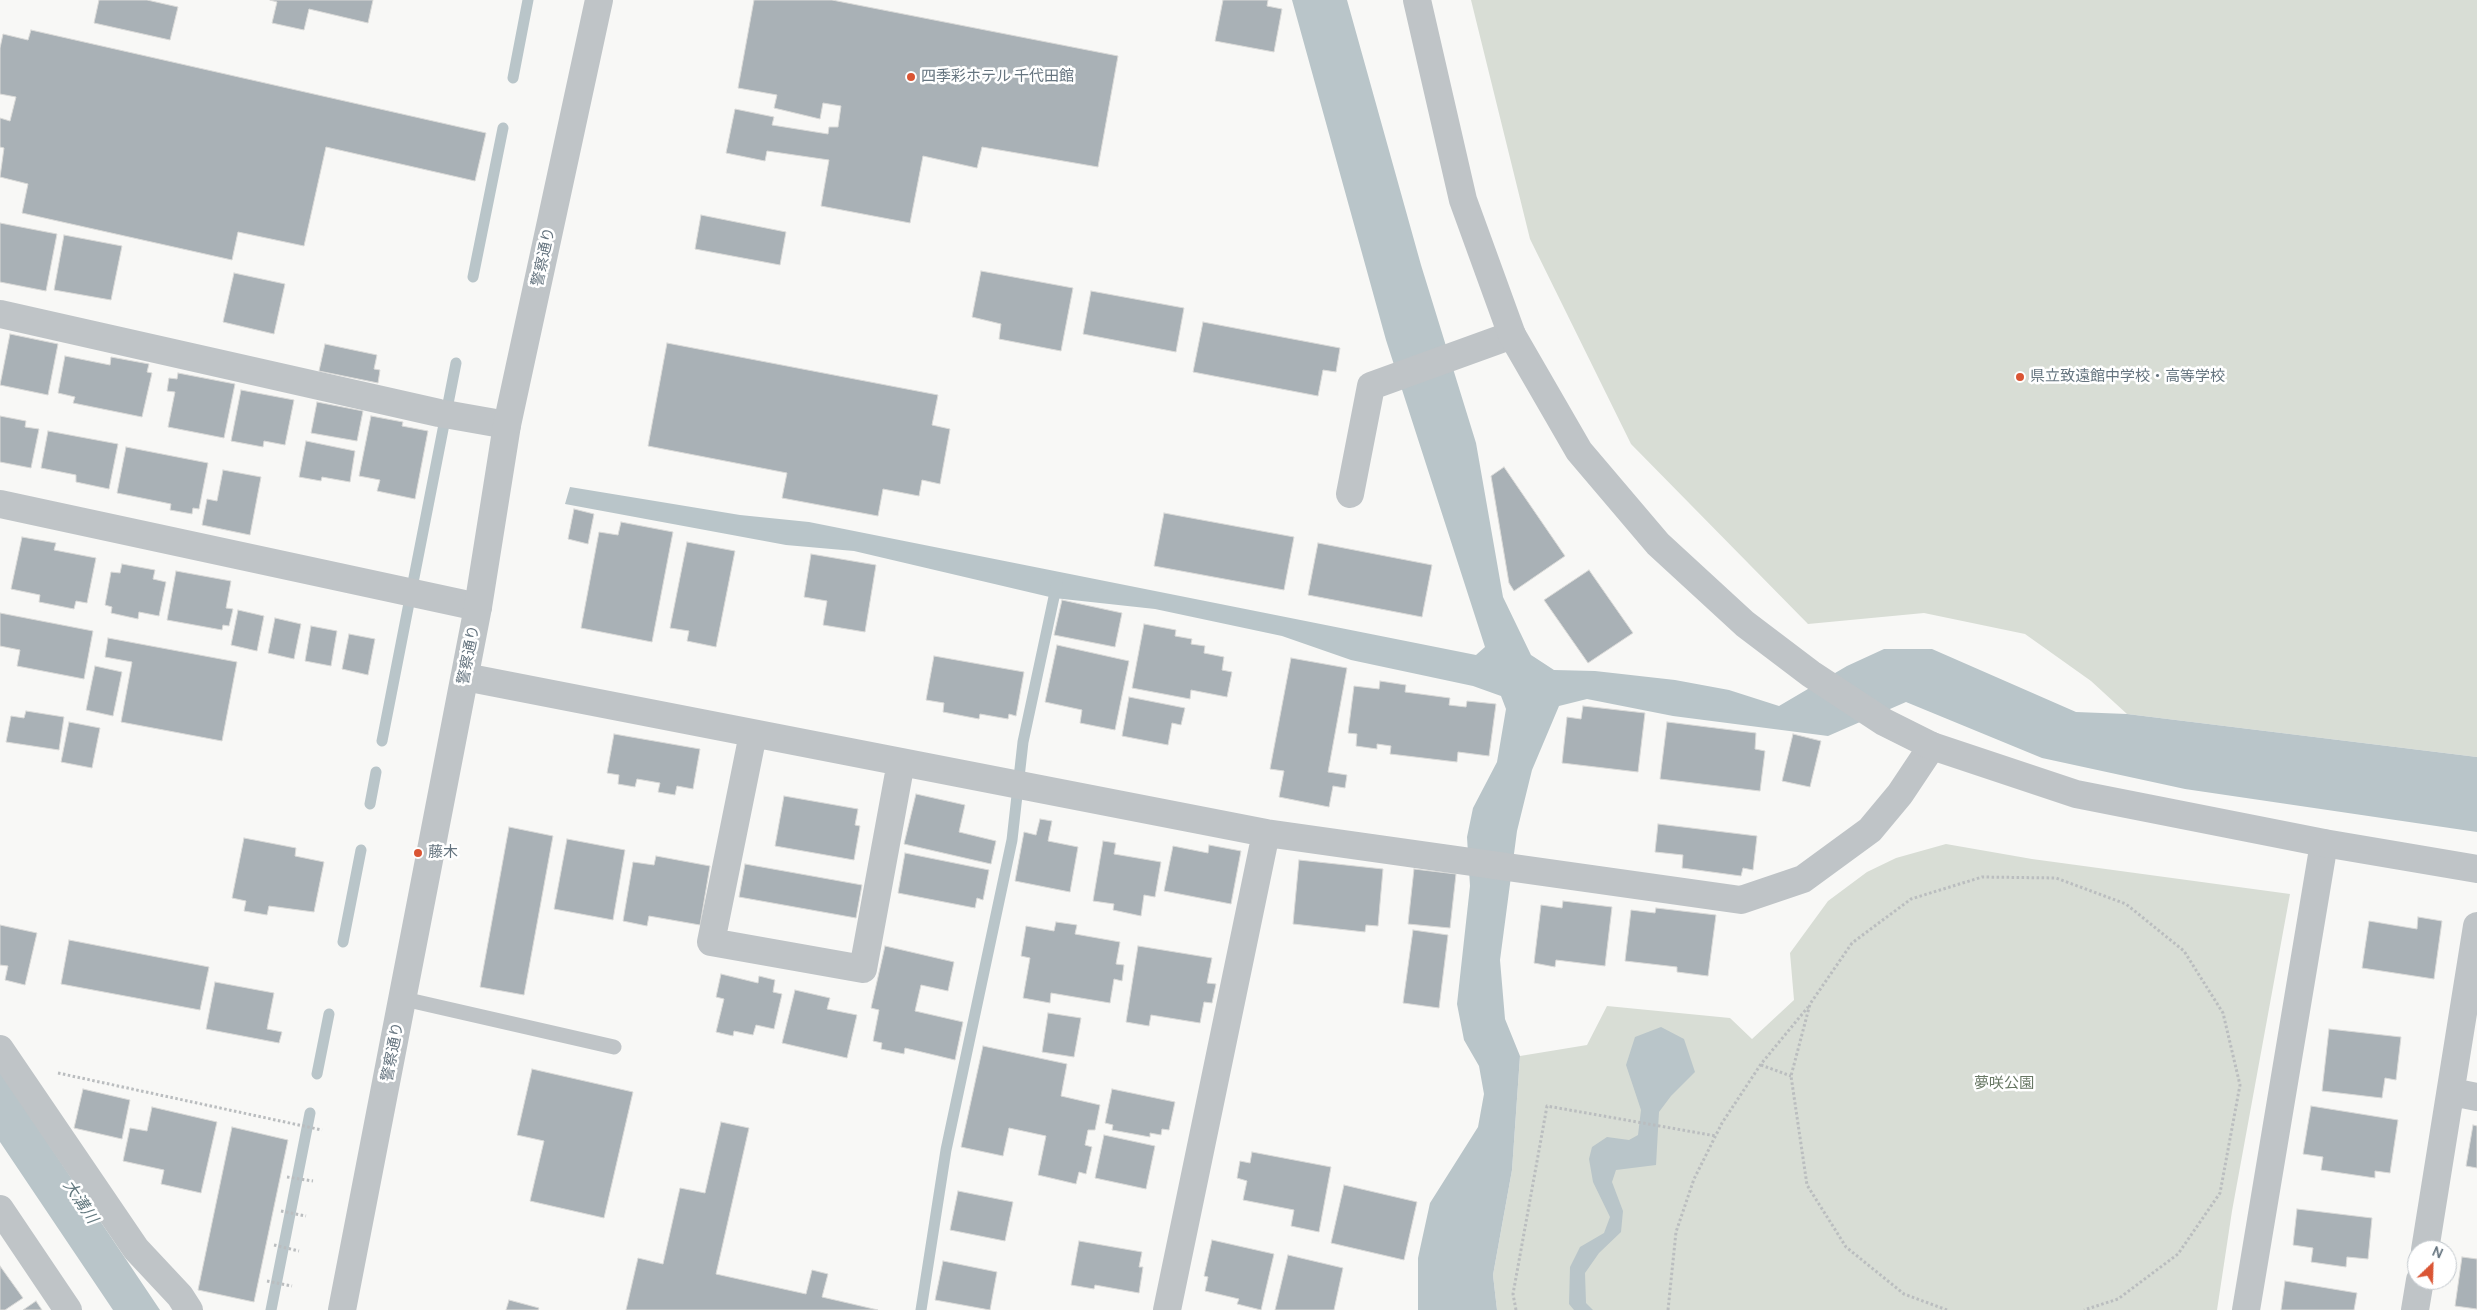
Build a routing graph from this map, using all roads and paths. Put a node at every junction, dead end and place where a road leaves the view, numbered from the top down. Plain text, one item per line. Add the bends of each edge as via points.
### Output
1 (599, 0) edge
2 (1417, 0) edge
3 (0, 314) edge
4 (1512, 336) junction
5 (507, 425) junction
6 (1350, 494) dead end
7 (0, 504) edge
8 (478, 607) junction
9 (464, 677) junction
10 (752, 734) junction
11 (1932, 746) junction
12 (901, 762) junction
13 (1266, 833) junction
14 (2324, 843) junction
15 (2477, 869) edge
16 (2477, 926) edge
17 (404, 999) junction
18 (1810, 1004) junction
19 (614, 1047) dead end
20 (4, 1056) edge
21 (1761, 1064) junction
22 (1791, 1076) junction
23 (2464, 1094) edge
24 (322, 1130) dead end
25 (1716, 1136) junction
26 (288, 1177) dead end
27 (312, 1181) dead end
28 (0, 1209) edge
29 (280, 1211) dead end
30 (306, 1216) dead end
31 (2428, 1240) edge
32 (274, 1245) dead end
33 (299, 1251) dead end
34 (267, 1281) dead end
35 (292, 1286) dead end
36 (2418, 1290) edge
37 (68, 1310) edge
38 (189, 1310) edge
39 (342, 1310) edge
40 (1167, 1310) edge
41 (1516, 1310) edge
42 (1668, 1310) edge
43 (1947, 1310) edge
44 (2084, 1310) edge
45 (2246, 1310) edge
46 (2415, 1310) edge

1 - 5 street, 警察通り
2 - 4 street via 1463,200
3 - 5 street via 446,415
4 - 6 street via 1371,386
4 - 11 street via 1579,451 1658,544 1745,624 1810,674 1884,722
5 - 8 street, 警察通り
7 - 8 street
8 - 9 street, 警察通り
9 - 10 street
9 - 17 street, 警察通り
10 - 12 street
10 - 12 street via 712,942 863,969
11 - 13 street via 1900,794 1870,830 1804,878 1741,900
11 - 14 street via 2076,794
12 - 13 street
13 - 40 street
14 - 15 street
14 - 45 street
16 - 23 street
17 - 19 lane
17 - 39 street, 警察通り
18 - 21 path
18 - 22 path
18 - 44 path via 1852,943 1911,899 1982,877 2056,878 2108,897 2126,904 2184,951 2223,1013 2240,1085 2220,1194 2178,1254 2118,1299
20 - 24 path
20 - 38 street via 136,1249
21 - 22 path
21 - 25 path
22 - 43 path via 1807,1185 1846,1248 1904,1294
23 - 31 street
25 - 41 path via 1547,1106 1513,1294
25 - 42 path via 1694,1179 1676,1232
26 - 27 path
28 - 37 street
29 - 30 path
32 - 33 path
34 - 35 path
36 - 46 street

